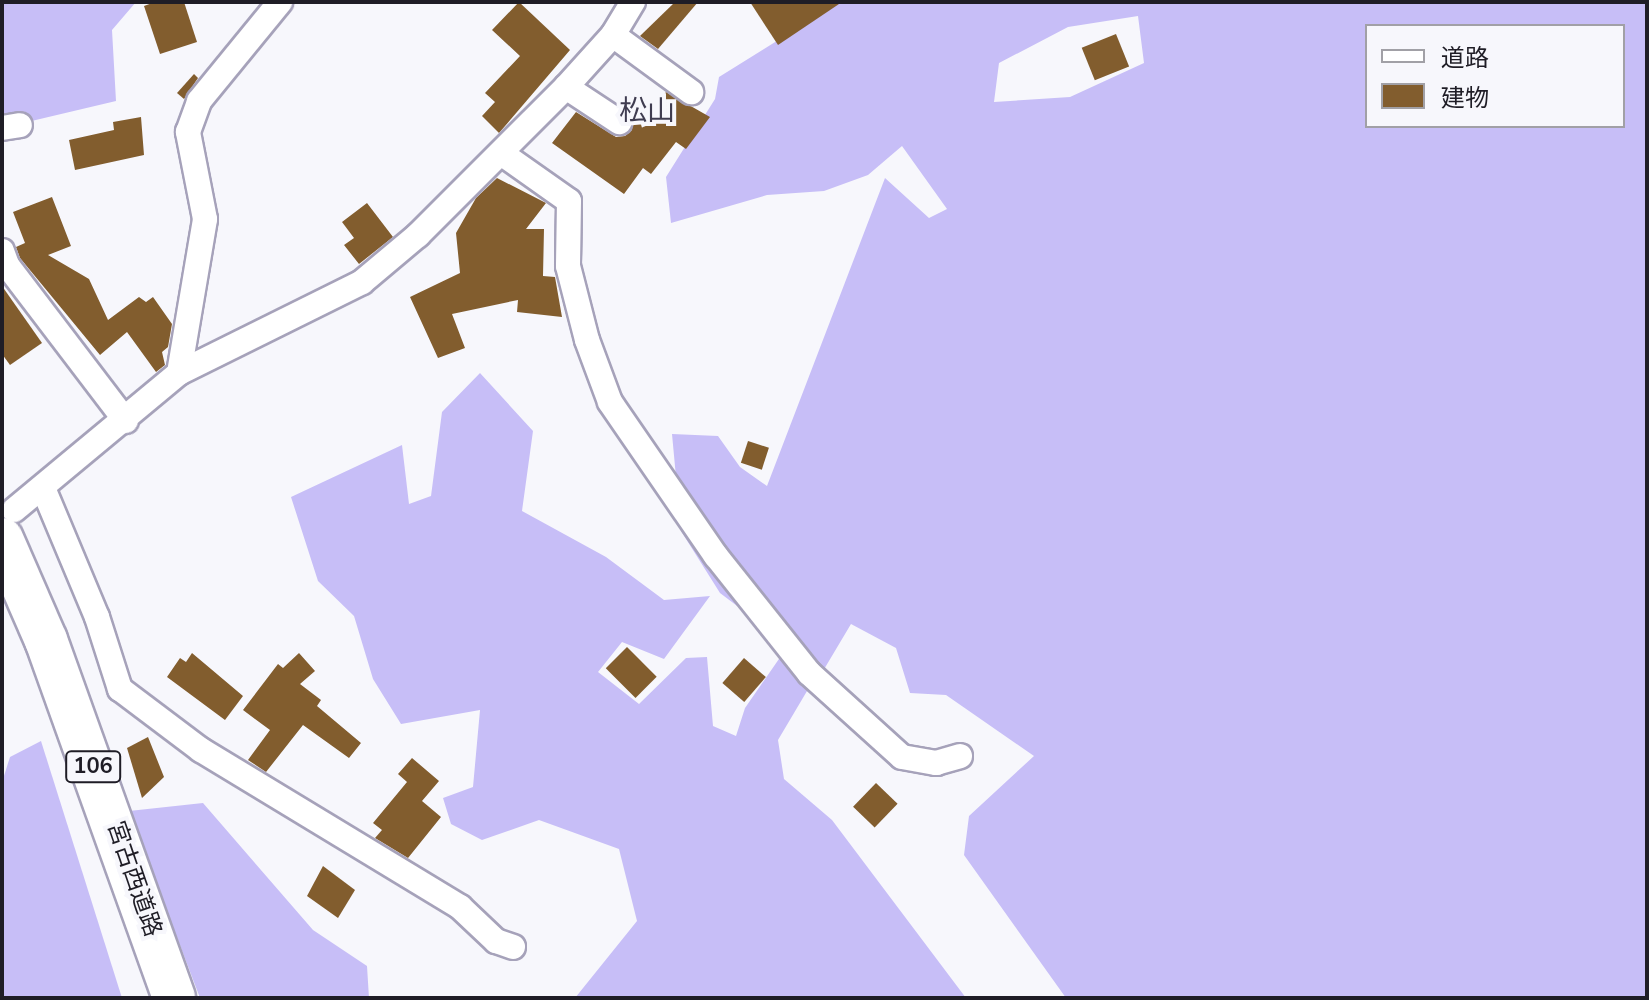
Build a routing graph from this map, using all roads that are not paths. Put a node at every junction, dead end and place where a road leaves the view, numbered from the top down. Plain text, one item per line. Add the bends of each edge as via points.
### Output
1 (280, 2) edge
2 (633, 2) edge
3 (613, 35) junction
4 (566, 87) junction
5 (691, 92) dead end
6 (619, 122) dead end
7 (501, 153) junction
8 (2, 251) edge
9 (179, 373) junction
10 (126, 421) junction
11 (43, 488) junction
12 (8, 525) edge
13 (2, 595) edge
14 (960, 756) dead end
15 (513, 947) dead end
16 (147, 998) edge
17 (174, 998) edge

1 - 9 street via 199,101 188,132 205,219
2 - 3 street
3 - 4 street
3 - 5 street
4 - 6 street
4 - 7 street
7 - 9 street via 362,282
7 - 14 street via 569,201 568,266 610,402 716,556 809,673 902,757 936,763
8 - 10 street via 7,265
9 - 10 street
10 - 11 street
11 - 12 street
11 - 15 street via 97,617 120,689 201,750 460,907 496,941
12 - 17 highway, 宮古西道路 / 106
13 - 16 highway, 宮古西道路 / 106

